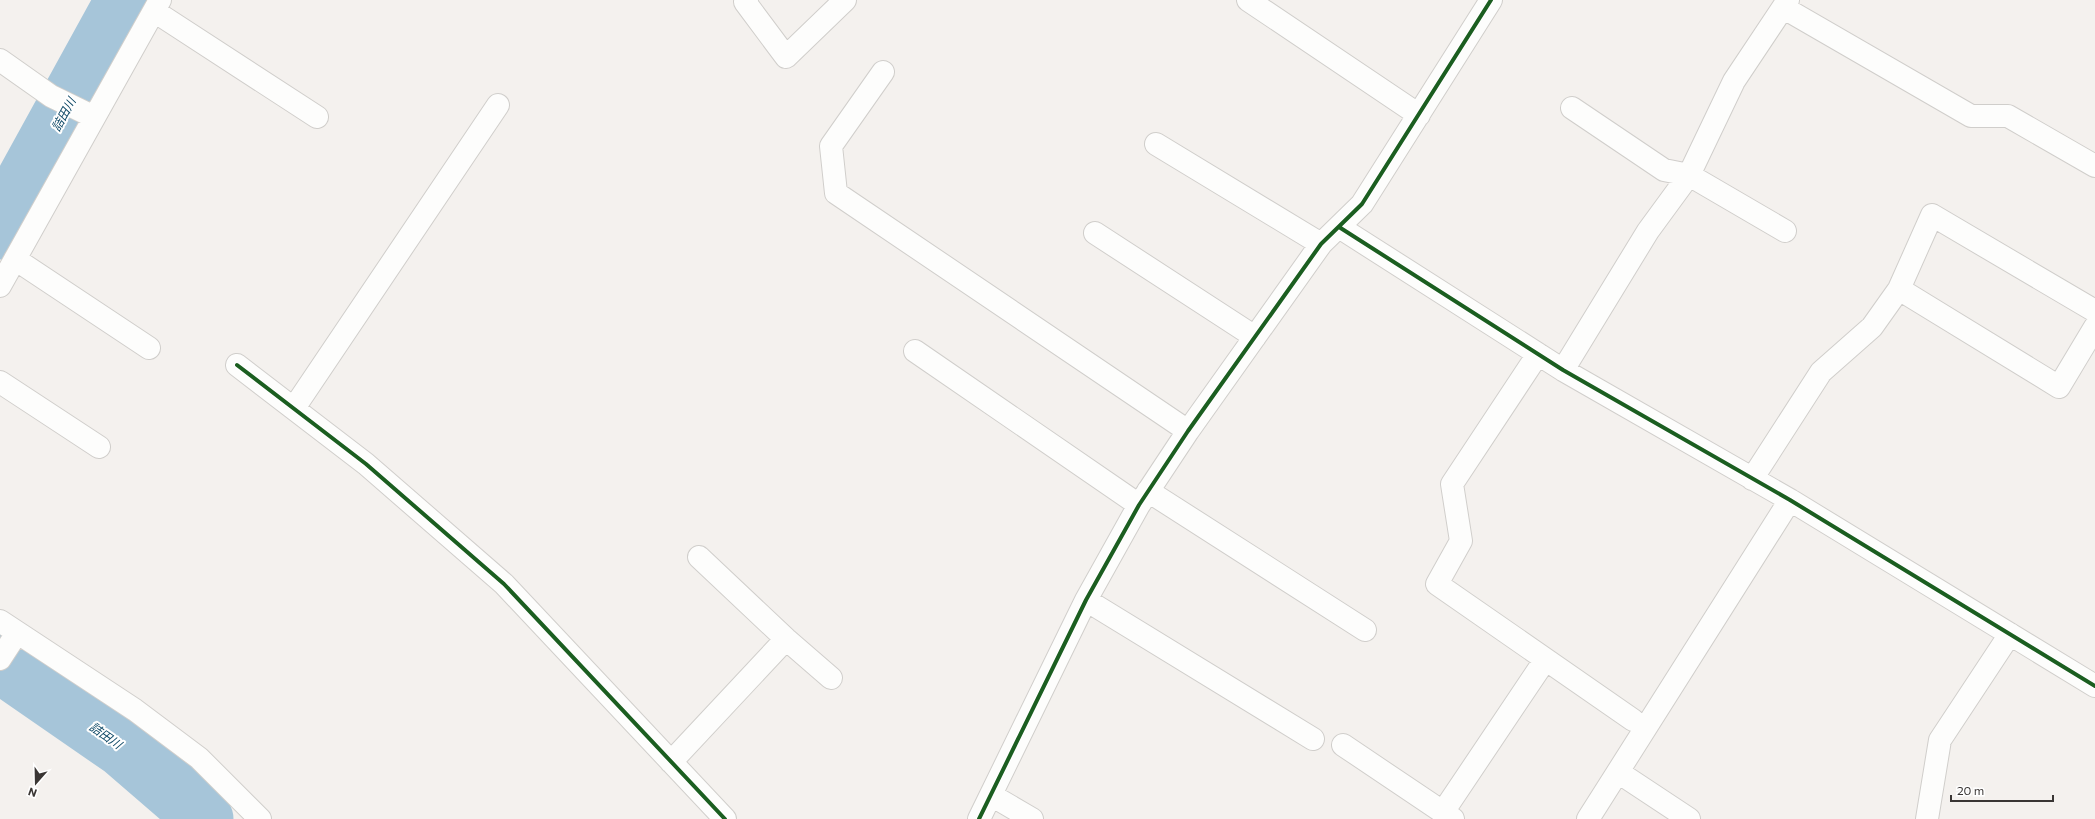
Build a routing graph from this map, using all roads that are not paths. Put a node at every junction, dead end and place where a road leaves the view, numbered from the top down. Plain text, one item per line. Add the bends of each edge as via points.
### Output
1 (746, 0) edge
2 (845, 0) edge
3 (1248, 0) edge
4 (1491, 0) edge
5 (1786, 4) edge
6 (157, 5) edge
7 (0, 60) edge
8 (883, 72) dead end
9 (498, 105) dead end
10 (1572, 108) dead end
11 (89, 114) junction
12 (1419, 115) junction
13 (317, 117) dead end
14 (1156, 144) dead end
15 (2095, 166) edge
16 (1689, 175) junction
17 (1339, 227) junction
18 (1785, 231) dead end
19 (1095, 233) dead end
20 (1321, 244) junction
21 (15, 259) junction
22 (0, 286) edge
23 (1899, 289) junction
24 (2095, 311) edge
25 (2095, 327) edge
26 (1255, 337) junction
27 (149, 348) dead end
28 (915, 351) dead end
29 (1538, 354) junction
30 (237, 365) dead end
31 (1563, 370) junction
32 (0, 382) edge
33 (294, 408) junction
34 (1188, 431) junction
35 (99, 447) dead end
36 (1752, 479) junction
37 (1143, 498) junction
38 (1790, 500) junction
39 (699, 557) dead end
40 (1086, 600) junction
41 (8, 627) edge
42 (1365, 630) dead end
43 (2010, 634) junction
44 (786, 639) junction
45 (0, 659) edge
46 (1544, 660) junction
47 (831, 678) dead end
48 (2095, 686) edge
49 (1633, 720) dead end
50 (1314, 739) dead end
51 (1343, 745) dead end
52 (671, 762) junction
53 (1618, 772) junction
54 (991, 795) junction
55 (1448, 816) edge
56 (260, 819) edge
57 (725, 819) edge
58 (979, 819) edge
59 (1032, 819) edge
60 (1588, 819) edge
61 (1689, 819) edge
62 (1927, 819) edge

1 - 2 street via 786,57
3 - 12 street
4 - 12 street
5 - 15 street via 1971,116 2008,116
5 - 16 street via 1734,81
6 - 11 street
6 - 13 street
7 - 11 street via 51,96
8 - 34 street via 831,146 836,193
9 - 33 street
10 - 16 street via 1664,170
11 - 21 street
12 - 17 street via 1362,204
14 - 20 street
16 - 18 street
16 - 31 street via 1648,231
17 - 20 street
17 - 29 street
19 - 26 street
20 - 26 street
21 - 22 street
21 - 27 street
23 - 24 street via 1932,214
23 - 25 street via 2059,387
23 - 36 street via 1872,327 1821,372
26 - 34 street
28 - 37 street
29 - 31 street
29 - 46 street via 1452,484 1461,541 1437,584
30 - 33 street
31 - 36 street
32 - 35 street
33 - 52 street via 366,464 504,584
34 - 37 street
36 - 38 street
37 - 40 street
37 - 42 street
38 - 43 street
38 - 53 street
39 - 44 street
40 - 50 street
40 - 54 street
41 - 45 street
41 - 56 street via 135,710 199,758
43 - 48 street
43 - 62 street via 1940,740
44 - 47 street
44 - 52 street
46 - 49 street
46 - 55 street
51 - 55 street
52 - 57 street
53 - 60 street
53 - 61 street
54 - 58 street
54 - 59 street

